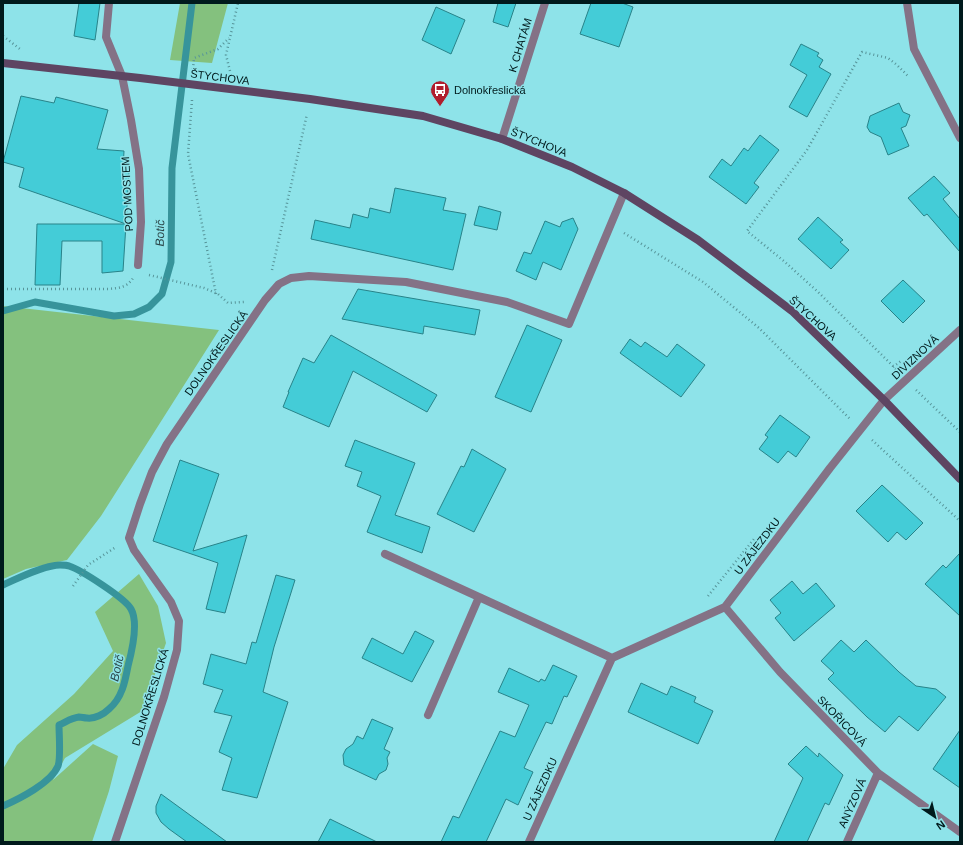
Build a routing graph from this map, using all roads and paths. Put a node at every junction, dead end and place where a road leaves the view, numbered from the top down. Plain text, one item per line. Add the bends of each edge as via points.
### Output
1 (109, 3) edge
2 (238, 3) edge
3 (545, 3) edge
4 (907, 3) edge
5 (3, 36) edge
6 (229, 38) junction
7 (20, 49) dead end
8 (3, 63) edge
9 (230, 71) dead end
10 (193, 73) dead end
11 (122, 76) junction
12 (930, 80) junction
13 (192, 95) dead end
14 (307, 112) dead end
15 (960, 138) edge
16 (502, 140) junction
17 (624, 193) junction
18 (620, 231) dead end
19 (138, 265) dead end
20 (134, 276) dead end
21 (154, 277) dead end
22 (3, 289) edge
23 (216, 294) junction
24 (265, 300) junction
25 (960, 330) edge
26 (906, 380) junction
27 (884, 400) junction
28 (861, 429) junction
29 (960, 432) edge
30 (960, 478) edge
31 (960, 521) edge
32 (757, 535) dead end
33 (129, 538) junction
34 (385, 554) dead end
35 (73, 586) dead end
36 (479, 597) junction
37 (704, 602) dead end
38 (725, 607) junction
39 (612, 658) junction
40 (428, 715) dead end
41 (878, 773) junction
42 (960, 832) edge
43 (115, 842) edge
44 (529, 842) edge
45 (847, 842) edge

1 - 11 street, POD MOSTEM via 106,37
2 - 6 path
3 - 16 street, K CHATÁM
4 - 12 street via 914,49
5 - 7 path
6 - 9 path via 226,55
6 - 10 path via 218,49 194,58
8 - 11 street, ŠTYCHOVA
11 - 16 street, ŠTYCHOVA via 423,116
11 - 19 street, POD MOSTEM via 139,169 141,222
12 - 15 street
12 - 26 path via 916,88 905,72 888,58 862,52 807,150 747,231 818,292
13 - 23 path via 188,154
14 - 24 path
16 - 17 street, ŠTYCHOVA via 572,167
17 - 24 street, DOLNOKŘESLICKÁ via 569,324 507,302 406,282 309,276 291,278 279,284
17 - 27 street, ŠTYCHOVA via 698,240 792,311
18 - 28 path via 703,282 759,328
20 - 22 path via 123,288
21 - 23 path via 204,288
23 - 24 path via 228,303
24 - 33 street, DOLNOKŘESLICKÁ via 167,444 152,472
25 - 26 street, DIVIZNOVÁ
26 - 27 street, DIVIZNOVÁ
26 - 29 path
27 - 28 street, U ZÁJEZDKU
27 - 30 street, ŠTYCHOVA
28 - 31 path
28 - 38 street, U ZÁJEZDKU
32 - 37 path
33 - 35 path via 88,565
33 - 43 street, DOLNOKŘESLICKÁ via 134,550 171,602 179,621 177,650 164,697
34 - 36 street
36 - 39 street
36 - 40 street
38 - 39 street, U ZÁJEZDKU
38 - 41 street, SKOŘICOVÁ via 780,672
39 - 44 street, U ZÁJEZDKU
41 - 42 street, SKOŘICOVÁ
41 - 45 street, ANÝZOVÁ

